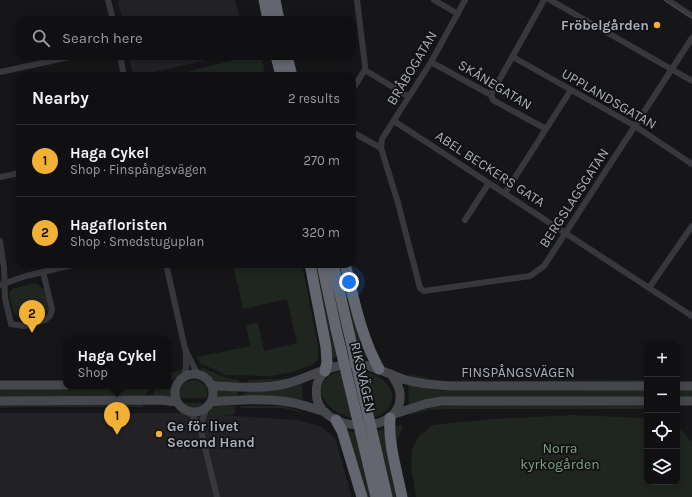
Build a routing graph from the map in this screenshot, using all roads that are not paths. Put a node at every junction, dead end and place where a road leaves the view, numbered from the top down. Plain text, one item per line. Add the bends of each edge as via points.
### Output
1 (108, 0) edge
2 (264, 0) edge
3 (275, 0) edge
4 (357, 0) edge
5 (434, 0) edge
6 (465, 0) edge
7 (544, 0) edge
8 (550, 0) edge
9 (668, 0) edge
10 (458, 14) junction
11 (112, 16) edge
12 (267, 16) edge
13 (279, 16) edge
14 (692, 16) edge
15 (692, 38) edge
16 (513, 57) junction
17 (56, 60) edge
18 (121, 60) edge
19 (277, 60) edge
20 (288, 60) edge
21 (431, 62) junction
22 (672, 69) junction
23 (365, 70) junction
24 (0, 72) edge
25 (123, 72) edge
26 (280, 72) edge
27 (291, 72) edge
28 (692, 81) edge
29 (356, 84) edge
30 (571, 90) junction
31 (491, 95) junction
32 (409, 97) junction
33 (394, 122) junction
34 (635, 126) junction
35 (546, 129) junction
36 (356, 134) edge
37 (381, 148) junction
38 (692, 164) edge
39 (16, 174) edge
40 (0, 178) edge
41 (489, 182) junction
42 (505, 193) junction
43 (465, 220) dead end
44 (692, 226) edge
45 (566, 233) junction
46 (0, 241) edge
47 (60, 268) edge
48 (167, 268) edge
49 (311, 268) edge
50 (323, 268) edge
51 (334, 268) edge
52 (345, 268) edge
53 (43, 272) junction
54 (2, 284) edge
55 (649, 288) junction
56 (692, 316) edge
57 (184, 348) junction
58 (376, 368) junction
59 (329, 369) junction
60 (391, 374) junction
61 (208, 381) junction
62 (176, 382) edge
63 (0, 385) edge
64 (63, 385) edge
65 (644, 386) edge
66 (680, 386) edge
67 (692, 386) edge
68 (0, 401) edge
69 (644, 401) edge
70 (680, 401) edge
71 (692, 401) edge
72 (177, 402) junction
73 (209, 405) junction
74 (190, 412) junction
75 (325, 412) junction
76 (389, 418) junction
77 (341, 422) junction
78 (200, 427) junction
79 (217, 497) edge
80 (362, 497) edge
81 (376, 497) edge
82 (387, 497) edge
83 (402, 497) edge

1 - 11 street
2 - 12 highway
3 - 13 highway
4 - 23 street
5 - 10 street
6 - 10 street, BRÅBOGATAN
7 - 16 street
8 - 22 street
9 - 14 street
10 - 21 street, BRÅBOGATAN
15 - 22 street, BERGSLAGSGATAN
16 - 30 street, UPPLANDSGATAN
16 - 31 street
17 - 24 street
18 - 25 street
19 - 26 highway
20 - 27 highway
21 - 31 street, SKÅNEGATAN
21 - 32 street, BRÅBOGATAN
22 - 28 street
22 - 34 street, BERGSLAGSGATAN
23 - 29 street
23 - 32 street
30 - 34 street, UPPLANDSGATAN
30 - 35 street
31 - 35 street, SKÅNEGATAN via 493,100
32 - 33 street, BRÅBOGATAN
33 - 37 street, BRÅBOGATAN via 382,139
33 - 41 street, ABEL BECKERS GATA
34 - 38 street, UPPLANDSGATAN
34 - 45 street, BERGSLAGSGATAN
35 - 42 street
36 - 37 street
37 - 45 street, BERGSLAGSGATAN via 420,288 424,291 530,276 544,266
39 - 40 street
41 - 42 street, ABEL BECKERS GATA
41 - 43 street
42 - 45 street, ABEL BECKERS GATA
44 - 55 street
45 - 55 street, ABEL BECKERS GATA
46 - 54 street via 4,268
47 - 53 street
48 - 57 street
49 - 59 highway
50 - 81 highway, RIKSVÄGEN
51 - 82 highway, RIKSVÄGEN
52 - 58 highway
53 - 54 street
53 - 54 street via 52,309 50,316 45,320 24,326 11,324
55 - 56 street, ABEL BECKERS GATA
57 - 61 street via 196,371
57 - 62 street via 186,368
58 - 59 main road via 349,364
58 - 60 main road
59 - 61 main road via 274,386 226,387
59 - 75 main road via 319,377 316,393 318,402
60 - 65 main road, FINSPÅNGSVÄGEN via 425,384 448,386
60 - 76 main road via 400,394 399,404
61 - 62 main road via 196,374
61 - 73 main road via 212,389
62 - 72 main road
63 - 64 main road
66 - 67 main road
68 - 72 main road
69 - 76 main road, FINSPÅNGSVÄGEN via 442,401 424,404
70 - 71 main road
72 - 74 main road via 180,407
73 - 74 main road via 196,413
73 - 75 main road via 238,400 277,400
73 - 78 street
74 - 78 street
75 - 77 main road
76 - 77 main road via 365,425
76 - 83 highway via 389,431
77 - 80 highway
78 - 79 street

